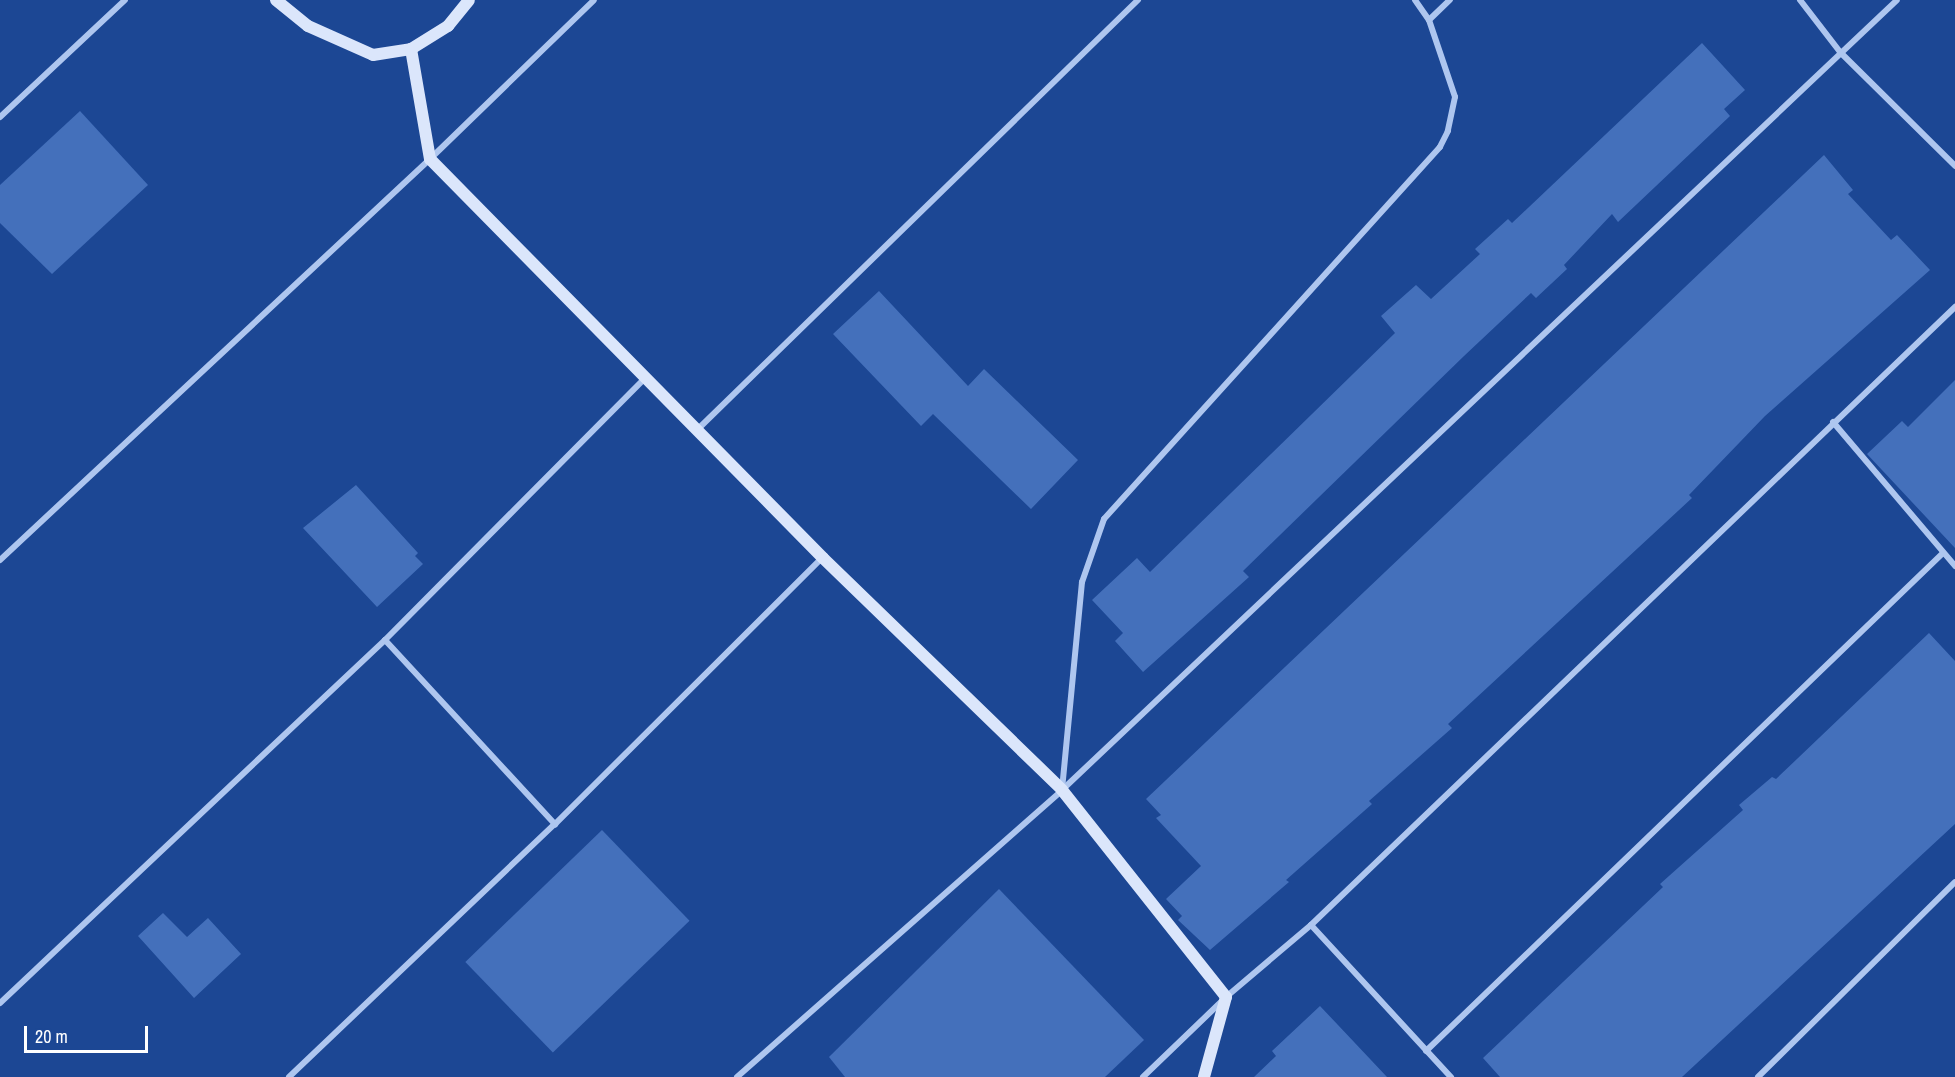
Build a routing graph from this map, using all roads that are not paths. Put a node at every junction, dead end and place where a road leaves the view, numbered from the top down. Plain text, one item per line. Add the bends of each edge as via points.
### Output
1 (124, 0) edge
2 (276, 0) edge
3 (469, 0) edge
4 (594, 0) edge
5 (1138, 0) edge
6 (1415, 0) edge
7 (1450, 0) edge
8 (1800, 0) edge
9 (1896, 0) edge
10 (1429, 20) junction
11 (411, 49) junction
12 (1839, 52) junction
13 (0, 117) edge
14 (430, 159) junction
15 (1955, 166) edge
16 (1955, 308) edge
17 (645, 377) junction
18 (1833, 422) junction
19 (697, 430) junction
20 (1942, 553) junction
21 (823, 558) junction
22 (0, 560) edge
23 (1955, 566) edge
24 (385, 640) junction
25 (1062, 790) junction
26 (555, 824) junction
27 (1955, 882) edge
28 (1311, 925) junction
29 (1226, 997) junction
30 (0, 1003) edge
31 (1426, 1051) junction
32 (289, 1077) edge
33 (737, 1077) edge
34 (1143, 1077) edge
35 (1204, 1077) edge
36 (1451, 1077) edge
37 (1758, 1077) edge

1 - 13 street
2 - 11 street via 308,26 373,55
3 - 11 street via 448,26
4 - 14 street
5 - 19 street
6 - 10 street
7 - 10 street
8 - 12 street
9 - 12 street
10 - 25 street via 1455,97 1448,131 1440,147 1104,519 1082,582
11 - 14 street
12 - 15 street
12 - 25 street
14 - 17 street
14 - 22 street
16 - 18 street
17 - 19 street
17 - 24 street
18 - 20 street
18 - 28 street
19 - 21 street
20 - 23 street
20 - 31 street
21 - 25 street
21 - 26 street
24 - 26 street
24 - 30 street
25 - 29 street
25 - 33 street
26 - 32 street
27 - 37 street
28 - 29 street
28 - 31 street
29 - 34 street
29 - 35 street
31 - 36 street

